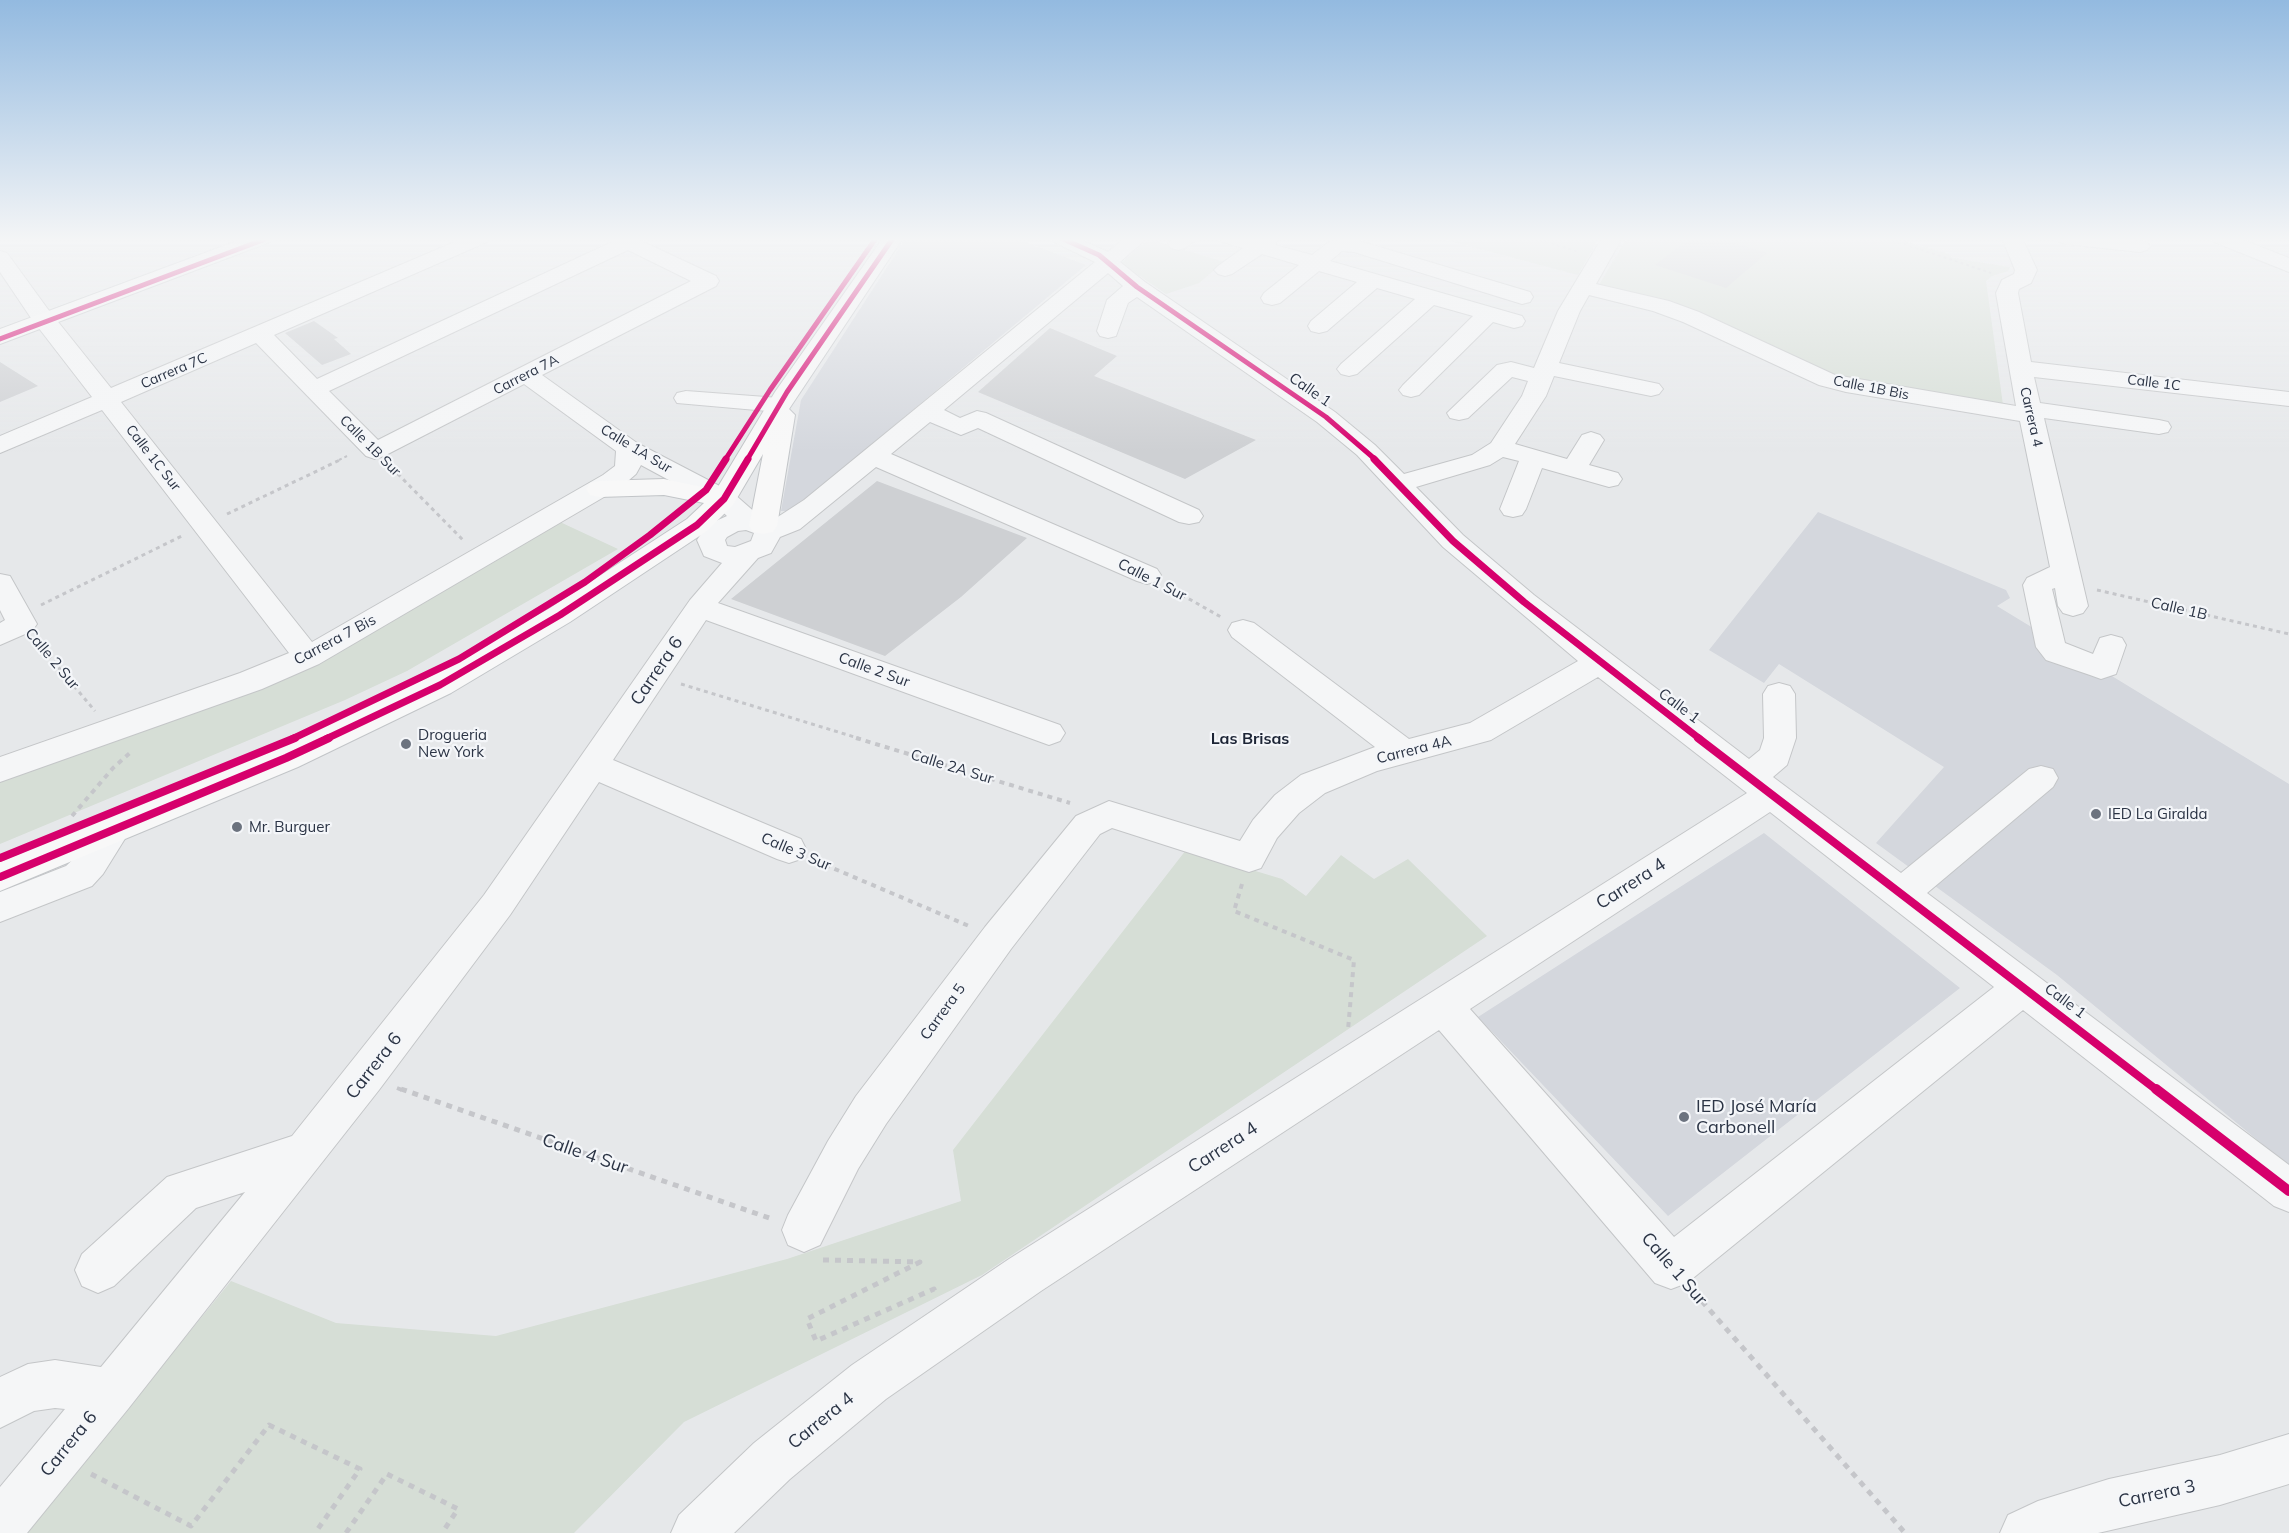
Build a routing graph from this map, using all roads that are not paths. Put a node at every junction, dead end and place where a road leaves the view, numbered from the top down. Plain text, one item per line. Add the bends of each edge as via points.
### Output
1 (38, 310) edge
2 (72, 310) edge
3 (316, 310) edge
4 (479, 310) edge
5 (652, 310) edge
6 (844, 310) edge
7 (1051, 310) edge
8 (1115, 310) edge
9 (1170, 310) edge
10 (1338, 310) edge
11 (1416, 310) edge
12 (1473, 310) edge
13 (1569, 310) joint
14 (1573, 310) edge
15 (1670, 310) edge
16 (2010, 310) edge
17 (1488, 314) junction
18 (45, 320) junction
19 (1514, 321) dead end
20 (1319, 326) dead end
21 (1108, 331) dead end
22 (260, 334) junction
23 (0, 337) edge
24 (2020, 368) junction
25 (1349, 369) dead end
26 (1545, 372) junction
27 (526, 374) junction
28 (314, 389) junction
29 (1651, 389) dead end
30 (1411, 390) dead end
31 (686, 398) dead end
32 (783, 399) junction
33 (2289, 399) edge
34 (107, 400) junction
35 (928, 412) junction
36 (2031, 412) junction
37 (1459, 413) dead end
38 (2158, 427) dead end
39 (1591, 440) dead end
40 (0, 445) edge
41 (628, 448) junction
42 (1500, 448) junction
43 (375, 451) joint
44 (874, 456) junction
45 (1533, 458) junction
46 (1573, 470) junction
47 (1609, 480) dead end
48 (1397, 484) junction
49 (598, 489) junction
50 (724, 499) junction
51 (1513, 509) dead end
52 (1189, 516) dead end
53 (759, 526) junction
54 (665, 545) junction
55 (719, 569) junction
56 (1146, 574) road end
57 (0, 582) edge
58 (11, 629) edge
59 (1243, 630) road end
60 (2111, 645) dead end
61 (308, 657) junction
62 (1599, 662) junction
63 (1779, 694) dead end
64 (1049, 733) dead end
65 (1403, 751) junction
66 (594, 766) junction
67 (0, 770) edge
68 (2041, 778) dead end
69 (1762, 785) junction
70 (1109, 814) joint
71 (114, 829) junction
72 (789, 849) road end
73 (0, 877) edge
74 (1902, 893) junction
75 (0, 907) edge
76 (2024, 986) junction
77 (1442, 1006) junction
78 (306, 1151) junction
79 (2289, 1191) edge
80 (804, 1230) road end
81 (98, 1270) dead end
82 (111, 1392) junction
83 (0, 1404) edge
84 (2289, 1459) edge
85 (0, 1526) edge
86 (2036, 1531) edge
87 (697, 1533) edge

1 - 18 street, Calle 1C Sur
2 - 18 main road
3 - 22 street, Carrera 7C
4 - 28 street
5 - 27 street, Carrera 7A
6 - 32 main road
7 - 35 street
8 - 21 street
9 - 48 street, Calle 1 via 1326,417 1366,450
10 - 20 street
11 - 25 street
12 - 17 street
13 - 14 street
13 - 26 street
15 - 36 street, Calle 1B Bis via 1827,380
16 - 24 street, Carrera 4
17 - 19 street
17 - 30 street
18 - 23 main road
18 - 34 street, Calle 1C Sur
22 - 28 street, Calle 1B Sur
22 - 34 street, Carrera 7C
24 - 33 street, Calle 1C
24 - 36 street, Carrera 4
26 - 29 street
26 - 37 street via 1505,370
26 - 42 street via 1525,413
27 - 41 street, Calle 1A Sur
27 - 43 street, Carrera 7A
28 - 43 street, Calle 1B Sur
31 - 32 street
32 - 50 main road
32 - 53 main road
34 - 40 street, Carrera 7C
34 - 61 street, Calle 1C Sur
35 - 44 street
35 - 52 street via 962,428 977,418
36 - 38 street, Calle 1B Bis
36 - 60 street, Carrera 4 via 2069,587 2037,585 2051,647 2057,653 2101,668 2105,667
39 - 46 street
41 - 49 street, Carrera 7 Bis via 627,469
41 - 50 street, Calle 1A Sur
42 - 45 street
42 - 48 street via 1481,460
44 - 53 street via 801,515
44 - 56 street, Calle 1 Sur
45 - 46 street
45 - 51 street
46 - 47 street
48 - 62 street, Calle 1 via 1453,541
49 - 50 main road via 647,486
49 - 61 street, Carrera 7 Bis
50 - 53 street, Calle 1A Sur
50 - 54 main road via 697,525
53 - 55 street via 765,542
53 - 55 street via 723,526 713,535
54 - 55 main road via 685,543
54 - 71 main road via 560,615 440,685 286,758
55 - 64 street, Calle 2 Sur
55 - 66 street, Carrera 6
57 - 58 street, Calle 2 Sur
59 - 65 street
61 - 67 street, Carrera 7 Bis
62 - 65 street, Carrera 4A via 1480,732
62 - 69 street, Calle 1
63 - 69 street, Carrera 4 via 1780,738
65 - 70 street, Carrera 4A via 1313,784 1287,804 1265,829 1249,858
66 - 72 street, Calle 3 Sur
66 - 78 street, Carrera 6 via 497,905
68 - 74 street
69 - 74 street, Calle 1
69 - 77 street, Carrera 4
70 - 80 street, Carrera 5 via 1088,825 1074,840 870,1110
71 - 73 main road
71 - 75 street via 92,864 79,876
74 - 76 street, Calle 1
76 - 77 street, Calle 1 Sur via 1671,1267
76 - 79 street, Calle 1
77 - 87 street, Carrera 4 via 1025,1275 869,1382 772,1461
78 - 81 street via 182,1192
78 - 82 street, Carrera 6
82 - 83 street via 55,1384 28,1388
82 - 85 street, Carrera 6
84 - 86 street, Carrera 3 via 2220,1480 2109,1504

